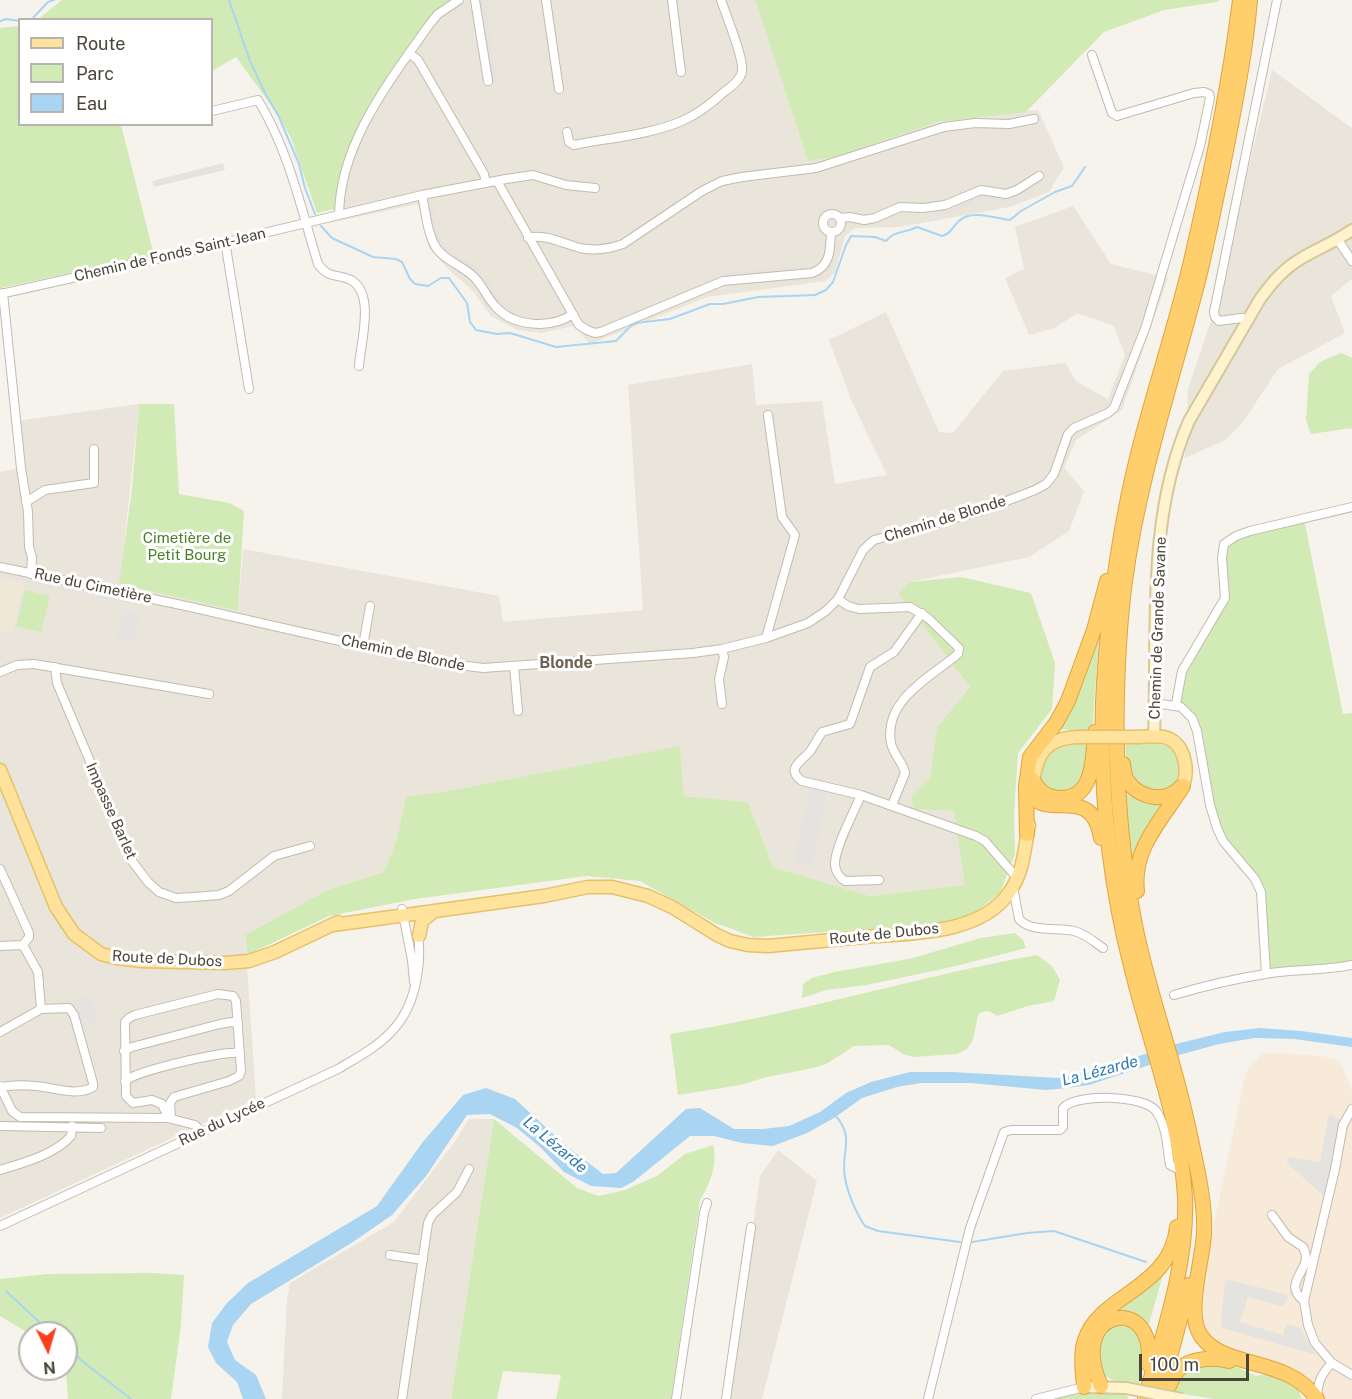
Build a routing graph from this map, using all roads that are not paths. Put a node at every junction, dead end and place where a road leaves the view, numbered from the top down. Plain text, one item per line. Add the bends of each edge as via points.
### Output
1 (459, 0) edge
2 (476, 0) edge
3 (546, 0) edge
4 (672, 0) edge
5 (721, 0) edge
6 (1240, 0) edge
7 (1250, 0) edge
8 (1277, 0) edge
9 (409, 53) junction
10 (1092, 54) dead end
11 (681, 72) dead end
12 (488, 81) dead end
13 (559, 89) dead end
14 (213, 111) edge
15 (1034, 119) dead end
16 (567, 132) dead end
17 (1039, 176) dead end
18 (496, 181) junction
19 (486, 183) junction
20 (594, 188) dead end
21 (422, 195) junction
22 (339, 215) junction
23 (840, 218) junction
24 (306, 222) junction
25 (1352, 230) edge
26 (831, 232) junction
27 (528, 238) junction
28 (1338, 240) junction
29 (225, 241) junction
30 (1352, 261) edge
31 (2, 294) edge
32 (573, 314) junction
33 (1249, 320) junction
34 (359, 366) dead end
35 (249, 389) dead end
36 (768, 415) dead end
37 (94, 449) dead end
38 (26, 502) junction
39 (1352, 507) edge
40 (1120, 542) junction
41 (0, 567) edge
42 (31, 574) junction
43 (838, 599) junction
44 (186, 606) joint
45 (370, 606) dead end
46 (922, 613) junction
47 (766, 638) junction
48 (363, 646) junction
49 (722, 649) junction
50 (1106, 649) junction
51 (1118, 660) junction
52 (514, 666) junction
53 (55, 667) junction
54 (0, 672) edge
55 (209, 694) dead end
56 (1155, 703) junction
57 (722, 704) dead end
58 (1176, 705) junction
59 (518, 711) dead end
60 (1155, 736) junction
61 (0, 770) edge
62 (1034, 780) junction
63 (1183, 786) junction
64 (861, 795) junction
65 (1032, 797) junction
66 (892, 805) junction
67 (1046, 805) junction
68 (1028, 829) junction
69 (310, 846) dead end
70 (0, 869) edge
71 (879, 880) dead end
72 (1016, 883) junction
73 (570, 890) junction
74 (409, 912) junction
75 (434, 912) junction
76 (418, 936) junction
77 (23, 945) junction
78 (0, 946) edge
79 (1103, 948) dead end
80 (1352, 964) edge
81 (1131, 968) junction
82 (1266, 974) junction
83 (414, 987) junction
84 (1152, 994) junction
85 (1174, 995) dead end
86 (41, 1009) junction
87 (238, 1024) junction
88 (1155, 1030) junction
89 (0, 1032) edge
90 (124, 1051) junction
91 (240, 1053) junction
92 (124, 1081) junction
93 (0, 1086) edge
94 (1352, 1108) edge
95 (169, 1119) junction
96 (0, 1126) edge
97 (72, 1126) junction
98 (101, 1128) dead end
99 (201, 1131) junction
100 (1188, 1154) junction
101 (469, 1169) dead end
102 (0, 1170) edge
103 (1180, 1170) junction
104 (707, 1203) dead end
105 (1272, 1215) dead end
106 (0, 1226) edge
107 (751, 1227) dead end
108 (390, 1255) dead end
109 (423, 1260) junction
110 (1304, 1301) junction
111 (1332, 1363) junction
112 (1352, 1375) edge
113 (1101, 1386) junction
114 (1084, 1387) junction
115 (402, 1399) edge
116 (676, 1399) edge
117 (726, 1399) edge
118 (928, 1399) edge
119 (1039, 1399) edge
120 (1143, 1399) edge
121 (1159, 1399) edge
122 (1165, 1399) edge
123 (1182, 1399) edge
124 (1305, 1399) edge
125 (1317, 1399) edge

1 - 9 street via 438,14
2 - 12 street
3 - 13 street
4 - 11 street
5 - 16 street via 742,71 716,99 683,121 657,129 574,145
6 - 40 highway via 1232,64 1191,263 1143,438
7 - 51 highway via 1236,99 1198,279 1138,503 1125,581
8 - 33 street via 1214,312 1219,321
9 - 19 street via 418,60
9 - 22 street via 356,141 339,197
10 - 43 street, Chemin de Blonde via 1112,113 1117,116 1194,93 1204,92 1210,98 1200,146 1146,326 1121,394 1114,408 1068,434 1054,474 1046,483 978,512 874,540 862,550
14 - 24 street via 258,100 286,156
15 - 27 street via 944,127 816,168 722,181 611,248 582,248 537,236
17 - 23 street via 1006,194 981,190 945,205 900,207 864,220
18 - 19 street, Chemin de Fonds Saint-Jean
18 - 20 street, Chemin de Fonds Saint-Jean via 533,176
18 - 27 street
19 - 21 street, Chemin de Fonds Saint-Jean
21 - 22 street, Chemin de Fonds Saint-Jean
21 - 32 street via 437,248 474,277 500,311 524,322 543,324
22 - 24 street, Chemin de Fonds Saint-Jean
23 - 26 street via 840,226
23 - 26 street via 832,214 825,218 824,227
24 - 29 street, Chemin de Fonds Saint-Jean
24 - 34 street via 324,273 348,279 360,290 364,340
25 - 28 street, Chemin de Grande Savane
26 - 32 street via 826,264 812,273 723,281 601,332 579,325
27 - 32 street
28 - 30 street
28 - 33 street, Chemin de Grande Savane via 1283,271
29 - 31 street, Chemin de Fonds Saint-Jean
29 - 35 street
31 - 38 street
33 - 56 street, Chemin de Grande Savane via 1180,441 1158,562
36 - 47 street via 782,517 795,535
37 - 38 street via 94,483 45,490
38 - 42 street
39 - 58 street via 1250,531 1224,544 1226,598 1182,671
40 - 50 highway
40 - 68 highway via 1068,701 1030,757 1026,786
41 - 42 street, Rue du Cimetière
42 - 44 street, Rue du Cimetière
43 - 46 street via 859,609 905,606
43 - 47 street, Chemin de Blonde via 808,623
44 - 48 street, Chemin de Blonde
45 - 48 street
46 - 64 street via 894,652 870,667 850,724 822,732 796,766 796,776 802,781
46 - 66 street via 957,644 959,651 916,687 896,710 891,726 892,744 905,773
47 - 49 street, Chemin de Blonde
48 - 52 street, Chemin de Blonde via 468,667
49 - 52 street, Chemin de Blonde
49 - 57 street
50 - 62 highway via 1087,783 1072,797 1061,798 1044,794
50 - 81 highway via 1103,781 1116,893
51 - 63 highway via 1124,685 1123,760 1129,783 1151,797 1170,795
51 - 84 highway via 1121,834 1135,926
52 - 59 street
53 - 54 street via 26,663
53 - 55 street
53 - 69 street, Impasse Barlet via 57,683 132,861 159,892 176,897 219,895 237,887 274,856
56 - 58 street
56 - 60 street, Chemin de Grande Savane
58 - 82 street via 1186,710 1197,731 1217,828 1261,892
60 - 62 main road, Route de Dubos, bridge via 1056,741 1037,763
60 - 63 main road via 1172,741 1182,753 1186,771
61 - 74 main road, Route de Dubos via 56,907 74,934 100,954 141,961 249,961 333,925
62 - 65 main road, Route de Dubos
63 - 84 highway via 1143,846 1136,872
64 - 66 street
64 - 71 street via 835,866 845,881
65 - 67 highway
65 - 68 main road, Route de Dubos
66 - 72 street via 981,838
67 - 68 highway
67 - 81 highway via 1080,807 1098,824 1120,942
68 - 72 main road, Route de Dubos
70 - 77 street via 29,933
72 - 73 main road, Route de Dubos via 989,913 941,930 768,946 730,941 672,907 628,889
72 - 79 street via 1020,922 1072,930
73 - 74 main road, Route de Dubos
73 - 75 main road, Route de Dubos
74 - 75 main road, Route de Dubos
74 - 76 street, Rue du Lycée
74 - 83 street, Rue du Lycée
75 - 76 main road via 422,921
76 - 83 street, Rue du Lycée via 419,968
77 - 78 street
77 - 86 street via 38,972
80 - 82 street
81 - 88 highway
82 - 85 street
83 - 99 street, Rue du Lycée via 399,1022 373,1047 338,1069
84 - 88 highway
86 - 89 street
86 - 93 street via 72,1010 93,1087 60,1090
87 - 90 street via 220,1024
87 - 90 street via 233,996 218,994 129,1018 124,1027
87 - 91 street
88 - 100 highway
90 - 92 street
91 - 92 street via 147,1071
91 - 95 street via 239,1076 174,1097
92 - 95 street via 129,1100 162,1104
93 - 95 street via 12,1111 20,1118
94 - 110 street via 1343,1125
95 - 99 street via 195,1125
96 - 97 street
97 - 98 street
97 - 102 street via 72,1136 60,1145
99 - 106 street, Rue du Lycée
100 - 103 highway
100 - 120 highway via 1180,1268
100 - 121 highway via 1198,1205 1197,1233 1191,1281
100 - 125 highway via 1204,1209 1194,1307 1198,1331 1218,1351 1292,1376
101 - 109 street via 457,1192 428,1222
103 - 114 highway via 1176,1232 1170,1253 1158,1270 1093,1324 1083,1349
103 - 118 street via 1170,1165 1161,1119 1144,1102 1077,1100 1063,1108 1060,1130 1004,1132 970,1228
104 - 116 street
105 - 110 street via 1288,1237 1303,1247 1306,1258 1295,1289
107 - 117 street
108 - 109 street
109 - 115 street
110 - 111 street via 1315,1343
111 - 112 street
111 - 125 street via 1320,1378
113 - 114 street
113 - 120 highway via 1093,1360 1095,1334 1111,1319 1133,1321 1140,1324 1150,1348
113 - 123 street, bridge
114 - 119 street
122 - 124 highway via 1178,1370 1215,1358 1286,1379 1301,1389

